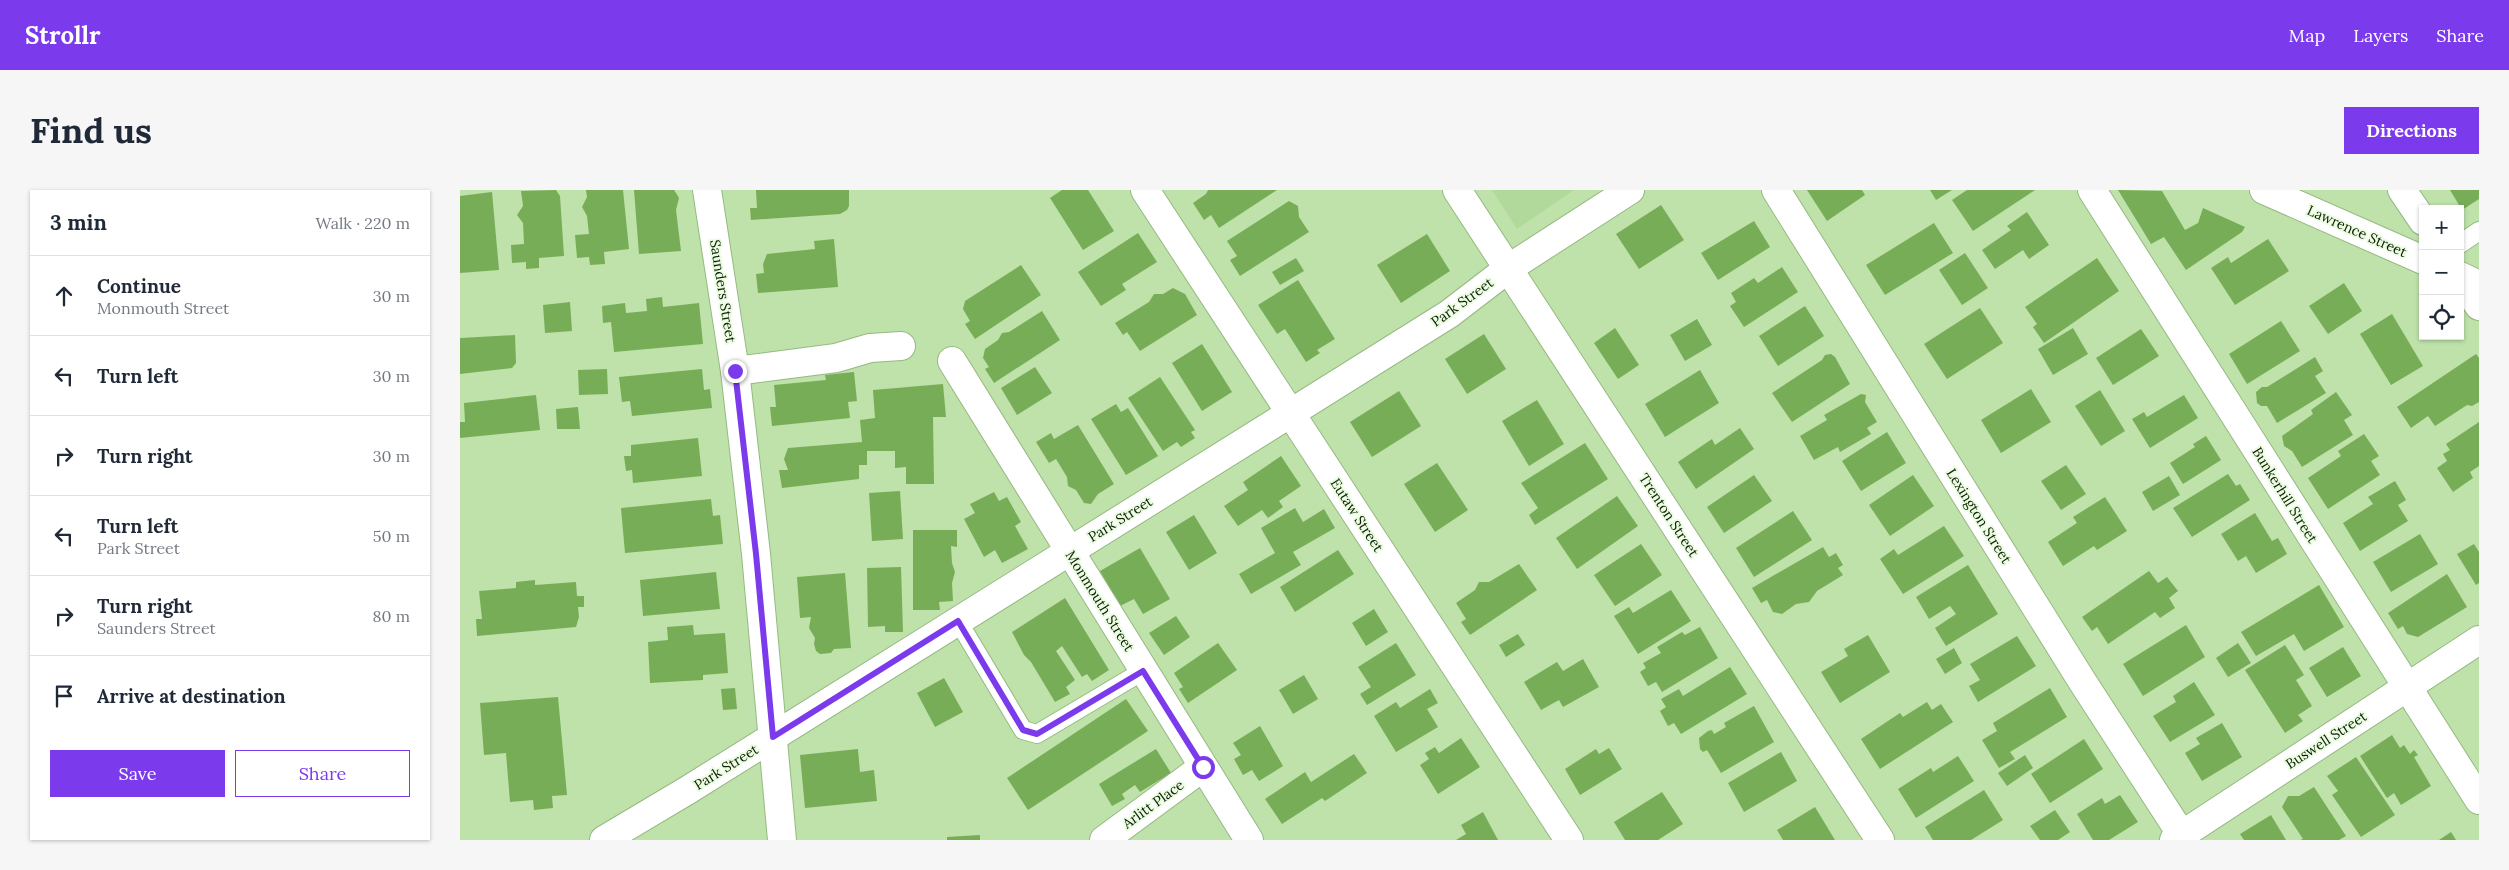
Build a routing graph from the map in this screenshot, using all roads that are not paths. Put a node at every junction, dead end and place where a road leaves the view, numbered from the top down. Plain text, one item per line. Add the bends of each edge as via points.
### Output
1 (707, 190) edge
2 (1145, 190) edge
3 (1457, 190) edge
4 (1776, 190) edge
5 (2092, 190) edge
6 (2264, 190) edge
7 (2402, 190) edge
8 (1616, 194) edge
9 (2419, 215) edge
10 (2479, 231) edge
11 (2464, 241) edge
12 (2419, 258) edge
13 (1509, 268) junction
14 (2464, 279) edge
15 (2464, 283) edge
16 (2479, 285) edge
17 (2479, 306) edge
18 (901, 346) dead end
19 (952, 361) dead end
20 (735, 371) junction
21 (1291, 413) junction
22 (1069, 551) junction
23 (958, 621) junction
24 (2479, 640) edge
25 (1143, 671) junction
26 (2407, 687) junction
27 (773, 737) junction
28 (1203, 767) junction
29 (2479, 800) edge
30 (2180, 838) edge
31 (604, 840) edge
32 (782, 840) edge
33 (1104, 840) edge
34 (1249, 840) edge
35 (1570, 840) edge
36 (1880, 840) edge

1 - 20 street, Saunders Street
2 - 21 street, Eutaw Street
3 - 13 street, Trenton Street
4 - 30 street, Lexington Street
5 - 26 street, Bunkerhill Street
6 - 12 street, Lawrence Street
7 - 9 street
8 - 13 street, Park Street
10 - 11 lane
13 - 21 street, Park Street via 1449,314
13 - 36 street, Trenton Street
14 - 16 street
15 - 17 street
18 - 20 street via 870,348 836,358
19 - 22 street, Monmouth Street
20 - 27 street, Saunders Street
21 - 22 street, Park Street
21 - 35 street, Eutaw Street
22 - 23 street, Park Street
22 - 25 street, Monmouth Street
23 - 25 lane via 1023,730 1037,734
23 - 27 street, Park Street
24 - 26 street, Buswell Street
25 - 28 street, Monmouth Street
26 - 29 street, Bunkerhill Street
26 - 30 street, Buswell Street
27 - 31 street, Park Street
27 - 32 street, Saunders Street
28 - 33 street, Arlitt Place
28 - 34 street, Monmouth Street

